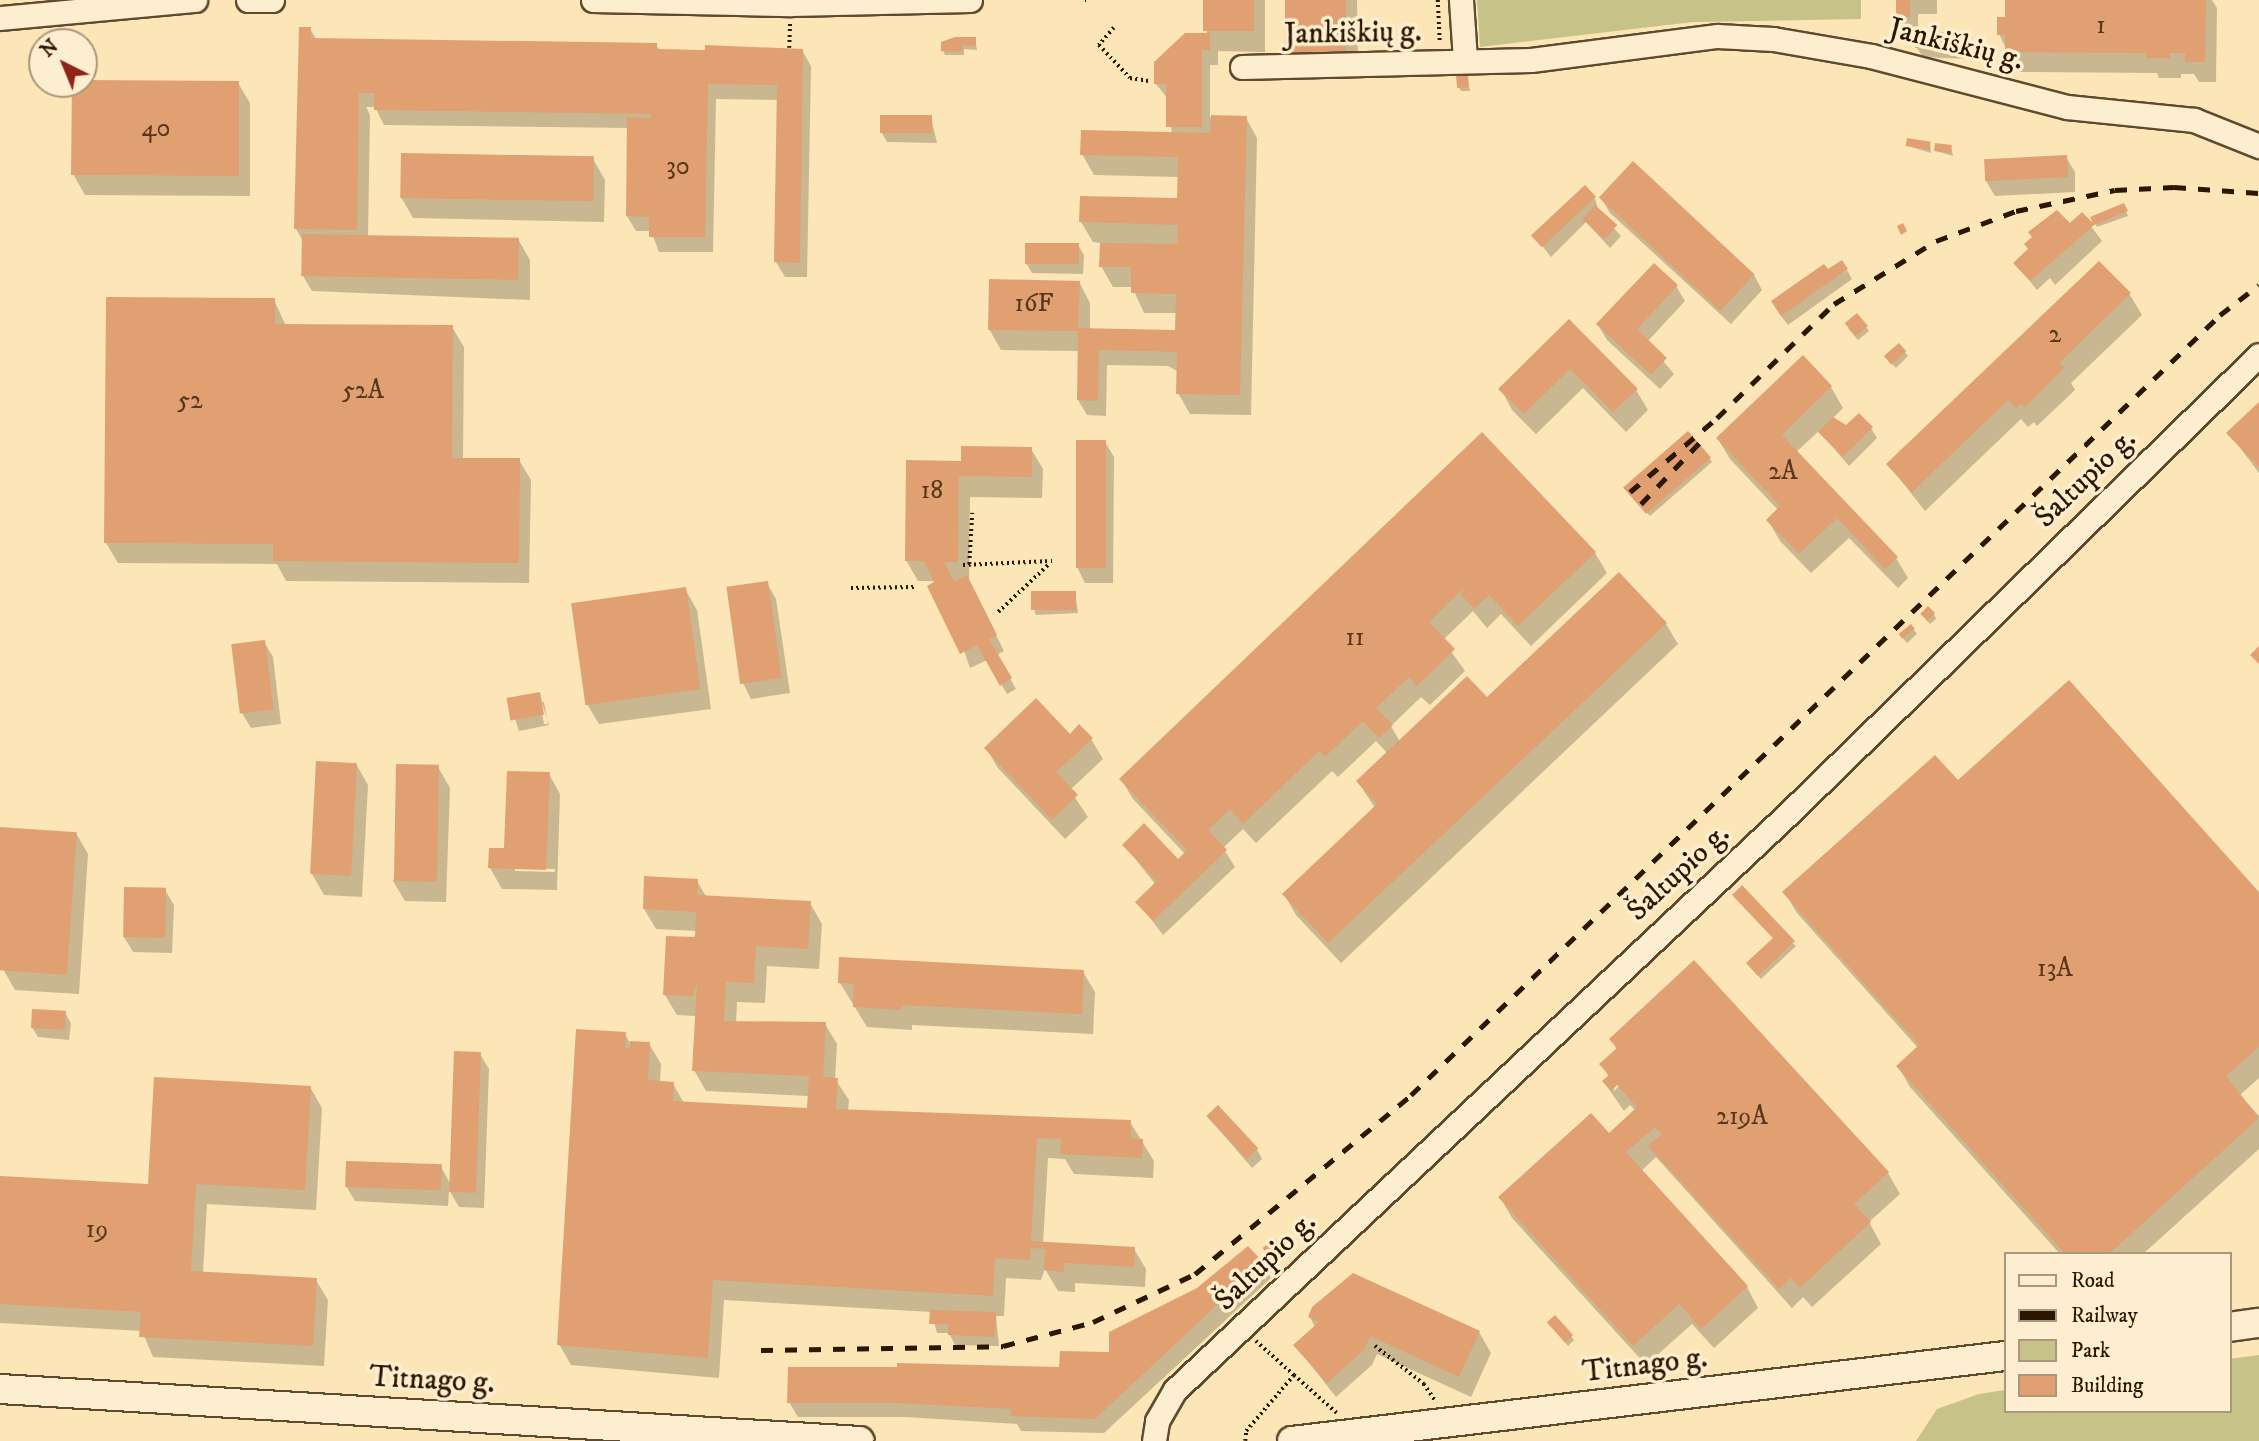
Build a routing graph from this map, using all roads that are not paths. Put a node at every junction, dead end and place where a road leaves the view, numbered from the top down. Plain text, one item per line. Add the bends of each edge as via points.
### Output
1 (195, 0) edge
2 (248, 0) edge
3 (272, 0) edge
4 (593, 0) edge
5 (970, 0) edge
6 (1461, 0) edge
7 (0, 18) edge
8 (1465, 61) junction
9 (1242, 67) dead end
10 (2259, 146) edge
11 (2259, 355) edge
12 (2259, 1323) edge
13 (2231, 1327) edge
14 (2004, 1356) edge
15 (0, 1389) edge
16 (859, 1441) edge
17 (1154, 1441) edge
18 (1292, 1441) edge

1 - 7 street
2 - 3 street
4 - 5 street via 804,4
6 - 8 street, Jankiškių g.
8 - 9 street, Jankiškių g.
8 - 10 street, Jankiškių g. via 1531,60 1717,36 1784,40 1871,56 2067,107 2194,120
11 - 17 street, Šaltupio g. via 1789,813 1175,1390 1157,1421
12 - 13 street
14 - 18 street, Titnago g.
15 - 16 street, Titnago g.

